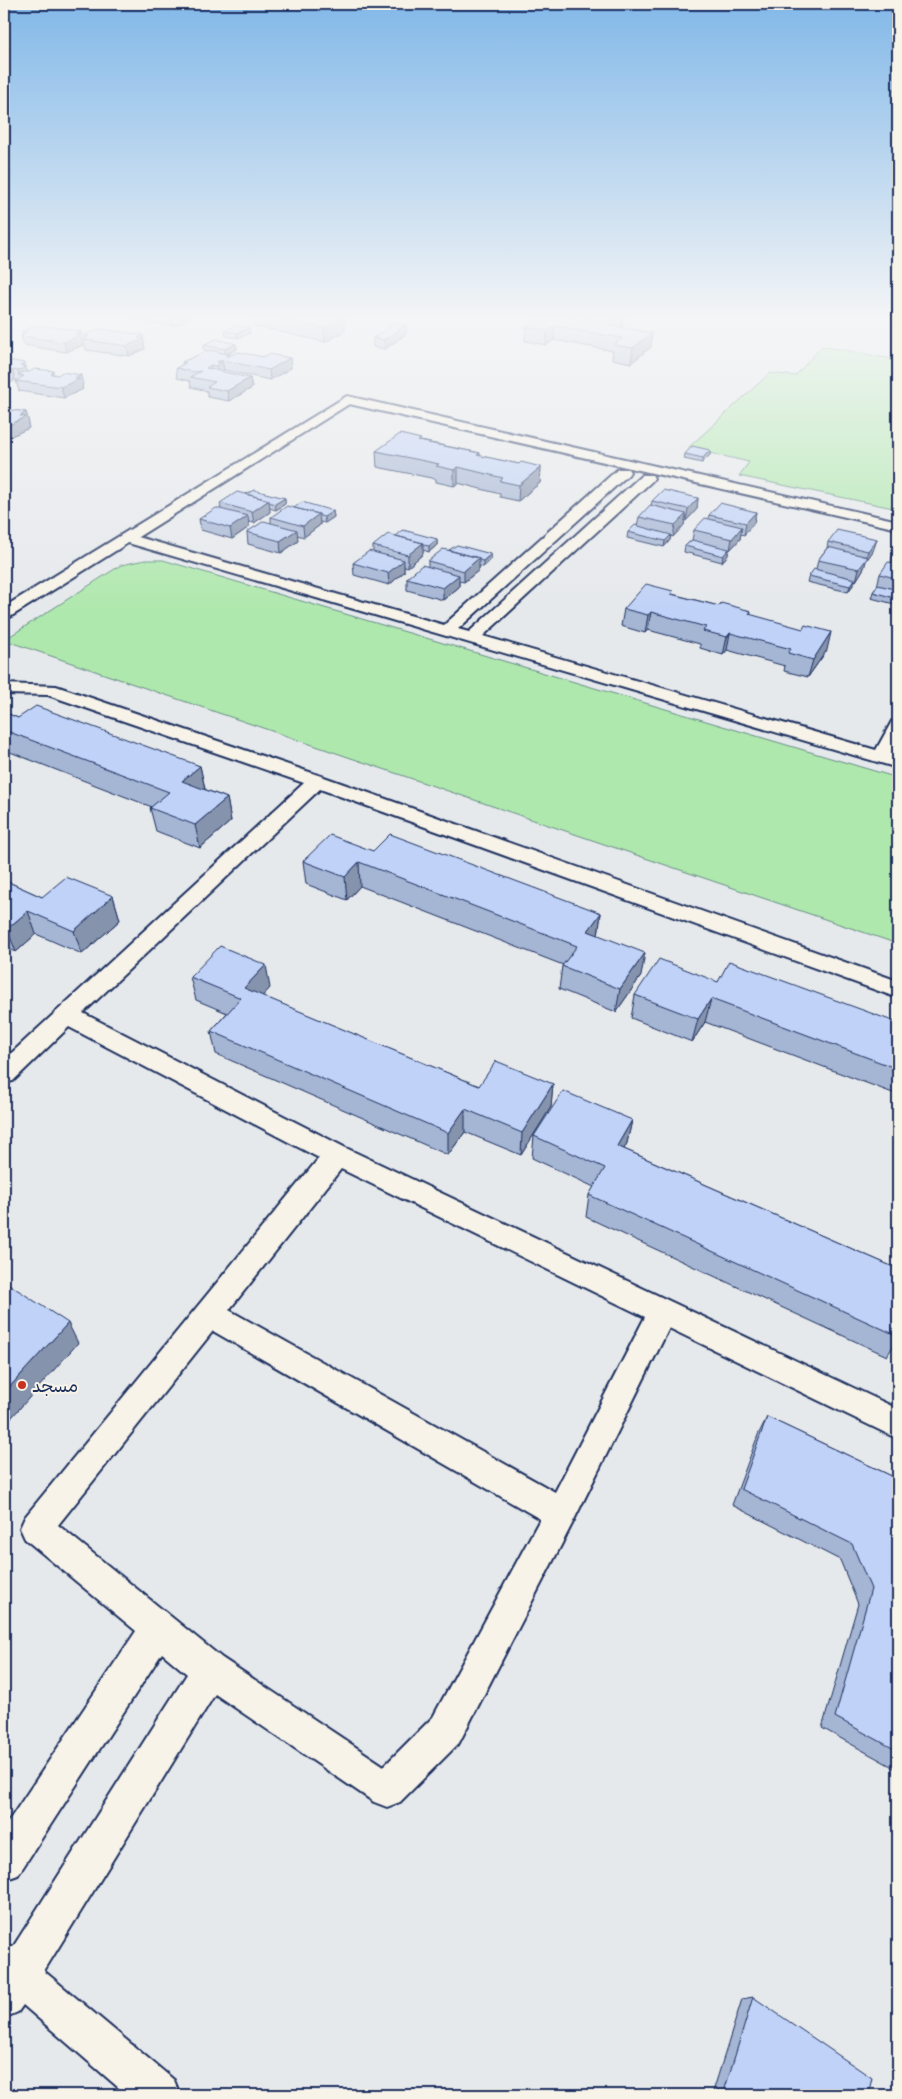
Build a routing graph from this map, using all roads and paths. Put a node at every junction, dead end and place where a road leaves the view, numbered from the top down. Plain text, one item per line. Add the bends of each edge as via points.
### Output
1 (322, 415) edge
2 (390, 415) edge
3 (396, 415) edge
4 (623, 472) junction
5 (647, 478) junction
6 (898, 524) edge
7 (898, 535) edge
8 (126, 538) junction
9 (4, 614) edge
10 (447, 631) junction
11 (472, 638) junction
12 (4, 689) edge
13 (898, 725) edge
14 (890, 759) edge
15 (317, 781) junction
16 (898, 990) edge
17 (67, 1015) junction
18 (4, 1074) edge
19 (337, 1155) junction
20 (662, 1312) junction
21 (209, 1314) junction
22 (898, 1424) edge
23 (561, 1513) junction
24 (158, 1628) junction
25 (210, 1670) junction
26 (4, 1861) edge
27 (8, 1979) edge
28 (159, 2095) edge

1 - 8 street
2 - 4 street
3 - 6 street
4 - 5 street
4 - 10 street
5 - 7 street
5 - 11 street
8 - 9 street
8 - 10 street
10 - 11 street
11 - 14 street
12 - 15 street via 50,690
13 - 14 street
15 - 16 street
15 - 17 street
17 - 18 street
17 - 19 street
19 - 20 street
19 - 21 street
20 - 22 street
20 - 23 street
21 - 23 street
21 - 24 street via 36,1528
23 - 25 street via 446,1730 387,1789
24 - 25 street
24 - 26 street
25 - 27 street
27 - 28 street

